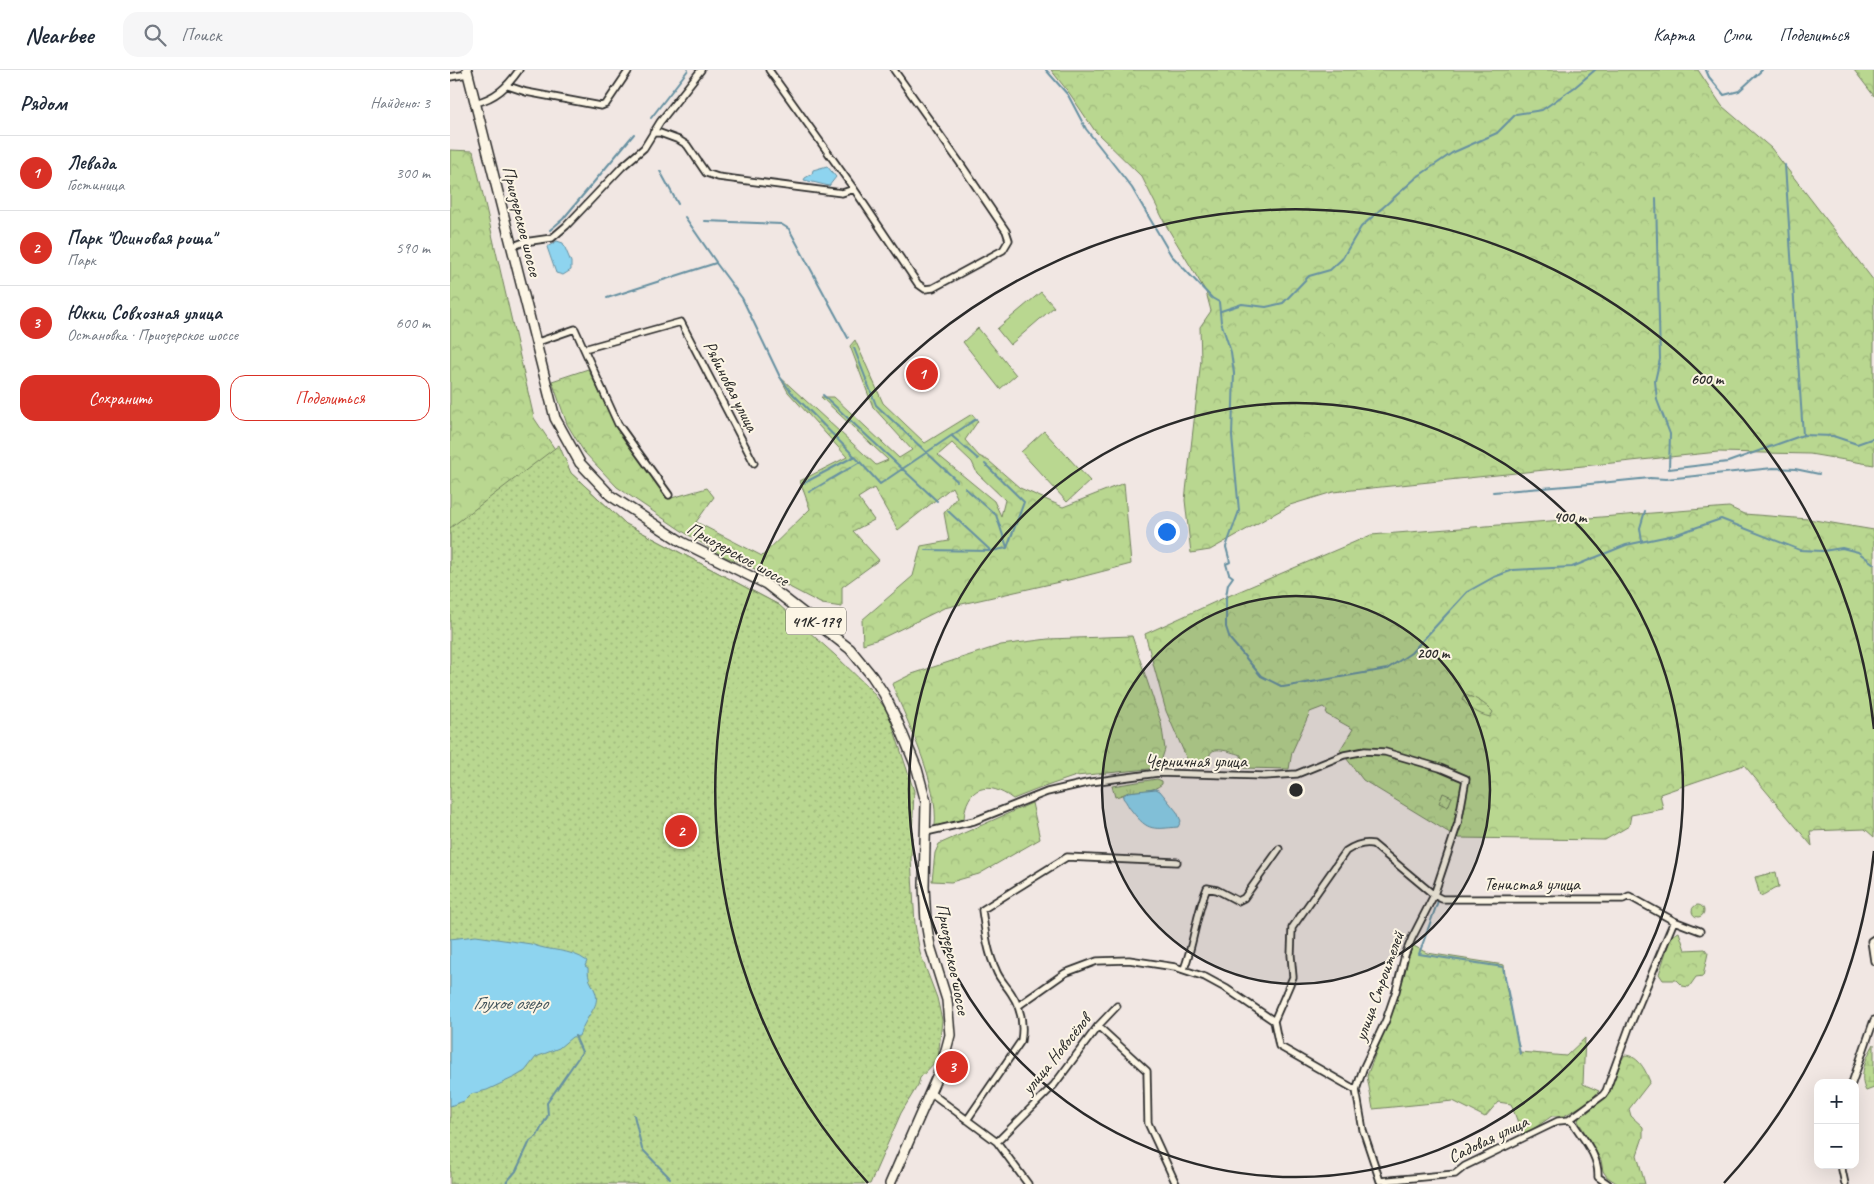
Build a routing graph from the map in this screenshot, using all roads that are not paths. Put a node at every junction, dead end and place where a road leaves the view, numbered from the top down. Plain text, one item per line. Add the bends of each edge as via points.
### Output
1 (519, 70) edge
2 (629, 70) edge
3 (701, 70) edge
4 (769, 70) edge
5 (894, 70) edge
6 (467, 72) edge
7 (450, 77) edge
8 (508, 86) junction
9 (475, 103) junction
10 (653, 134) junction
11 (854, 189) junction
12 (512, 247) junction
13 (535, 343) junction
14 (584, 349) junction
15 (754, 463) dead end
16 (669, 495) dead end
17 (1466, 780) joint
18 (926, 832) junction
19 (1279, 849) dead end
20 (1177, 862) dead end
21 (1434, 895) junction
22 (1674, 921) junction
23 (1700, 932) dead end
24 (1874, 939) edge
25 (1874, 961) edge
26 (1184, 969) junction
27 (1018, 1006) junction
28 (1117, 1006) dead end
29 (1874, 1020) edge
30 (1274, 1022) junction
31 (1098, 1026) junction
32 (1853, 1079) edge
33 (1356, 1090) junction
34 (931, 1093) junction
35 (967, 1120) junction
36 (1569, 1120) junction
37 (997, 1142) junction
38 (1841, 1169) edge
39 (1380, 1183) edge
40 (890, 1184) edge
41 (1028, 1184) edge
42 (1176, 1184) edge
43 (1608, 1184) edge
44 (1845, 1184) edge

1 - 8 street
2 - 8 street via 606,104 601,106
3 - 10 street
4 - 11 street
5 - 11 street via 1006,230 1009,240 1003,250 933,288 925,289 918,284
6 - 7 street
6 - 9 main road, Приозерское шоссе / 41К-179
8 - 9 street
9 - 12 main road, Приозерское шоссе / 41К-179
10 - 11 street via 660,133 687,145 706,172 718,177 842,193
10 - 12 street via 644,148 552,238
12 - 13 main road, Приозерское шоссе / 41К-179
13 - 14 street via 575,329
13 - 18 main road, Приозерское шоссе / 41К-179 via 555,418 580,463 611,496 682,542 766,584 850,649 872,676 896,718 917,769 926,802
14 - 15 street, Рябиновая улица via 681,322
14 - 16 street via 618,424
17 - 18 street, Черничная улица via 1440,768 1385,752 1364,751 1344,755 1297,774 1158,773 1090,782 1047,792 974,821
17 - 21 street, улица Строителей via 1458,823
18 - 34 main road, Приозерское шоссе / 41К-179 via 926,922 930,946 948,1000 950,1019 947,1051
19 - 26 street via 1244,898 1238,900 1207,888
20 - 27 street via 1068,857 982,910 995,970
21 - 22 street, Тенистая улица via 1446,900 1623,899 1629,896
21 - 30 street via 1373,844 1356,845 1346,851 1292,928 1293,977
21 - 33 street, улица Строителей via 1412,938 1388,1013
22 - 23 street
22 - 36 street, Садовая улица via 1606,1091
24 - 25 street
26 - 27 street via 1129,960 1097,961 1060,976
26 - 30 street via 1227,989
27 - 35 street via 1023,1027 1021,1041
28 - 31 street, улица Новосёлов
29 - 32 street
30 - 33 street via 1280,1046
31 - 37 street, улица Новосёлов via 1054,1085
31 - 42 street via 1147,1071 1148,1123
33 - 39 street, Садовая улица via 1363,1130
34 - 35 street
34 - 40 main road, Приозерское шоссе / 41К-179
35 - 37 street
36 - 39 street, Садовая улица via 1558,1121 1465,1166 1456,1174
36 - 43 street via 1597,1161 1598,1177
37 - 41 street
38 - 44 street

